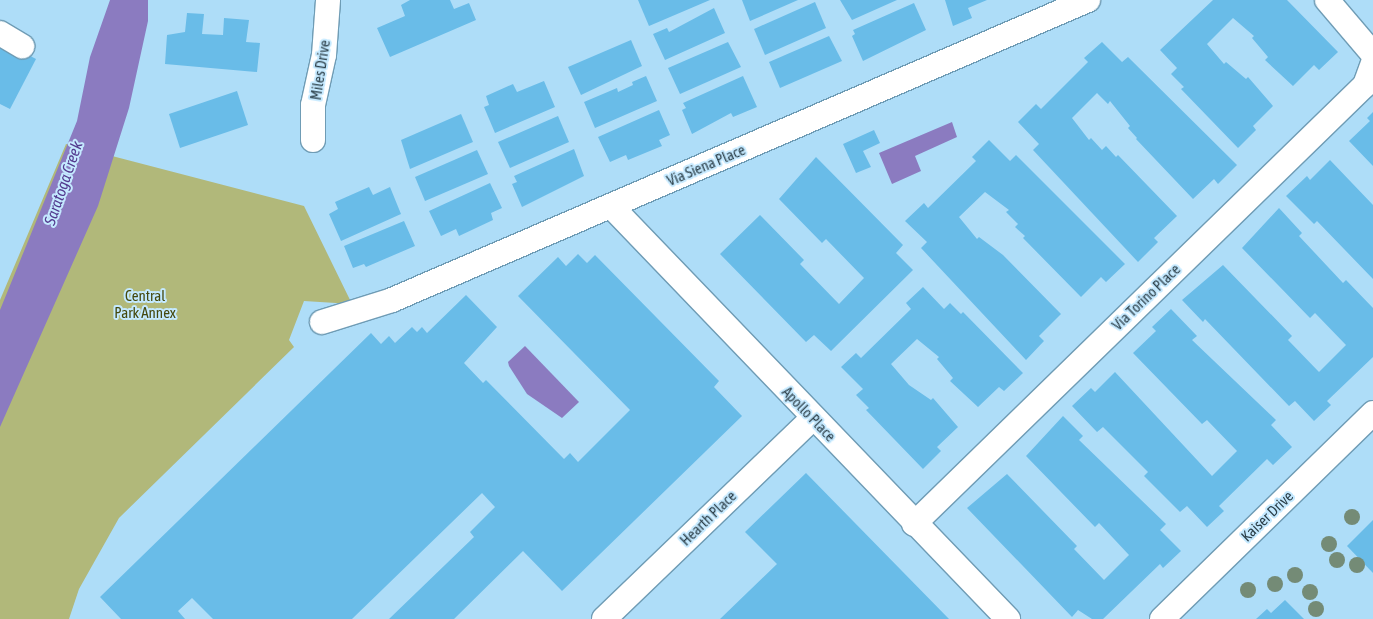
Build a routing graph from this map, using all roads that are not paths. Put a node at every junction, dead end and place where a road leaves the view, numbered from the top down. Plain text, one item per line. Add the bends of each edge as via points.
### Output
1 (328, 0) edge
2 (1088, 0) edge
3 (1327, 0) edge
4 (0, 33) edge
5 (22, 46) dead end
6 (1373, 54) edge
7 (1373, 63) edge
8 (1373, 66) edge
9 (314, 140) dead end
10 (611, 206) junction
11 (322, 322) dead end
12 (1373, 413) edge
13 (812, 418) junction
14 (914, 524) junction
15 (604, 619) edge
16 (1008, 619) edge
17 (1162, 619) edge

1 - 9 street, Miles Drive via 324,55 313,105
2 - 10 street, Via Siena Place
3 - 6 street
4 - 5 street
7 - 8 street
8 - 14 street, Via Torino Place via 1365,85
10 - 11 street, Via Siena Place via 392,300
10 - 13 street, Apollo Place
12 - 17 street, Kaiser Drive
13 - 14 street, Apollo Place
13 - 15 street, Hearth Place
14 - 16 street, Apollo Place

